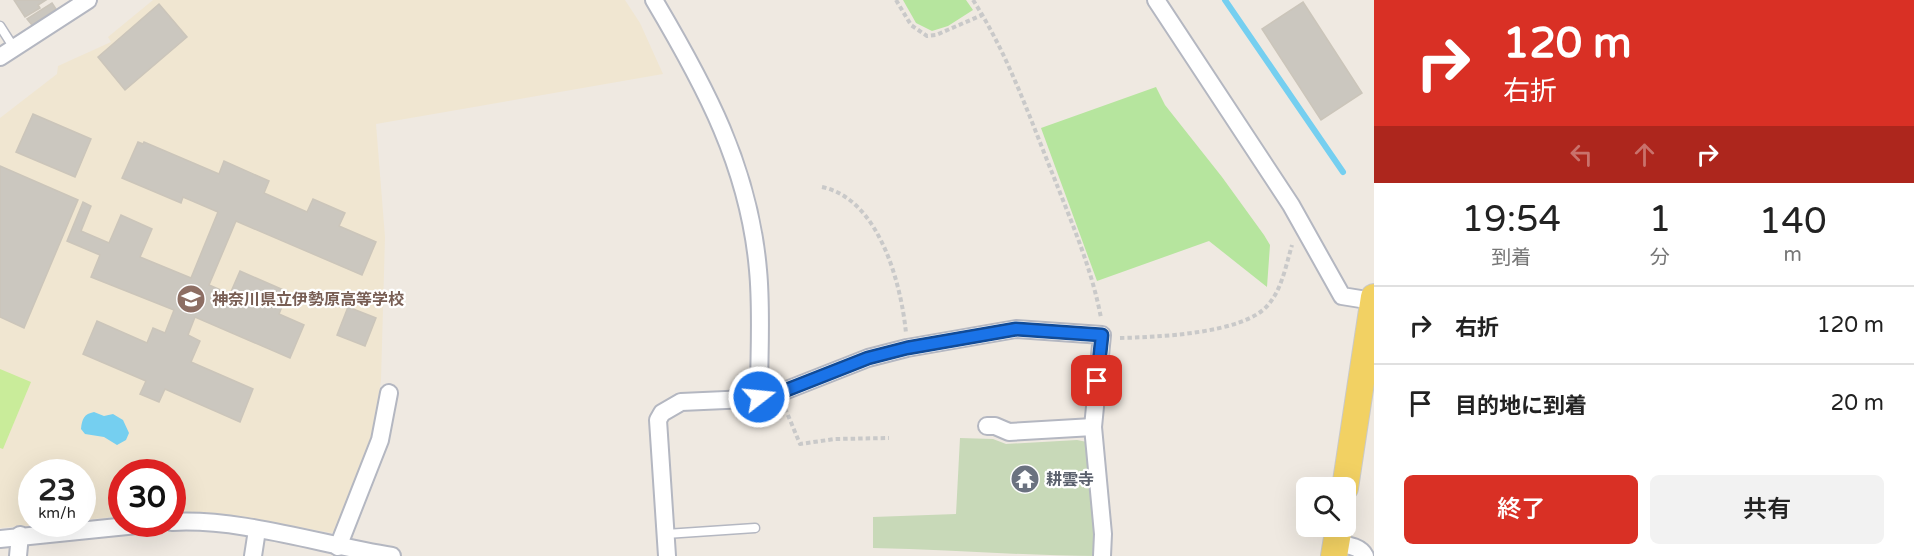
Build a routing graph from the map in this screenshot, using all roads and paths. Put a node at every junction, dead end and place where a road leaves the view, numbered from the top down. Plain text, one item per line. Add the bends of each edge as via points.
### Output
1 (88, 0) edge
2 (654, 0) edge
3 (896, 0) edge
4 (973, 0) edge
5 (1156, 0) edge
6 (982, 15) junction
7 (0, 26) edge
8 (7, 53) edge
9 (822, 187) dead end
10 (1306, 232) junction
11 (1374, 299) edge
12 (1102, 335) junction
13 (907, 348) junction
14 (389, 393) dead end
15 (779, 393) junction
16 (759, 397) junction
17 (987, 426) dead end
18 (1093, 427) junction
19 (889, 438) dead end
20 (1347, 477) edge
21 (186, 522) edge
22 (755, 528) dead end
23 (257, 530) junction
24 (666, 534) junction
25 (18, 535) edge
26 (20, 537) edge
27 (0, 539) edge
28 (1336, 542) edge
29 (338, 547) junction
30 (18, 556) edge
31 (254, 556) edge
32 (392, 556) edge
33 (667, 556) edge
34 (1102, 556) edge
35 (1365, 556) edge

1 - 8 street
2 - 16 street via 715,108 732,150 747,206 759,270
3 - 6 path via 911,25 927,36
4 - 6 path
5 - 10 street
6 - 12 path via 1012,72 1073,228 1098,300
7 - 8 lane
9 - 13 path via 853,202 891,261 903,309
10 - 11 street via 1342,296
10 - 12 path via 1294,241 1280,285 1259,314 1236,323 1183,332 1128,338
11 - 20 main road
12 - 13 street via 1016,329
12 - 18 street
13 - 15 street via 868,358
14 - 29 street via 380,440
15 - 16 street
15 - 19 path via 800,444
16 - 24 street via 681,402 662,413 658,433
17 - 18 street via 1009,432
18 - 34 street
21 - 23 street via 226,522
22 - 24 lane
23 - 29 street
23 - 31 street
24 - 33 street
25 - 27 street
26 - 30 street
28 - 35 street via 1362,551
29 - 32 street

